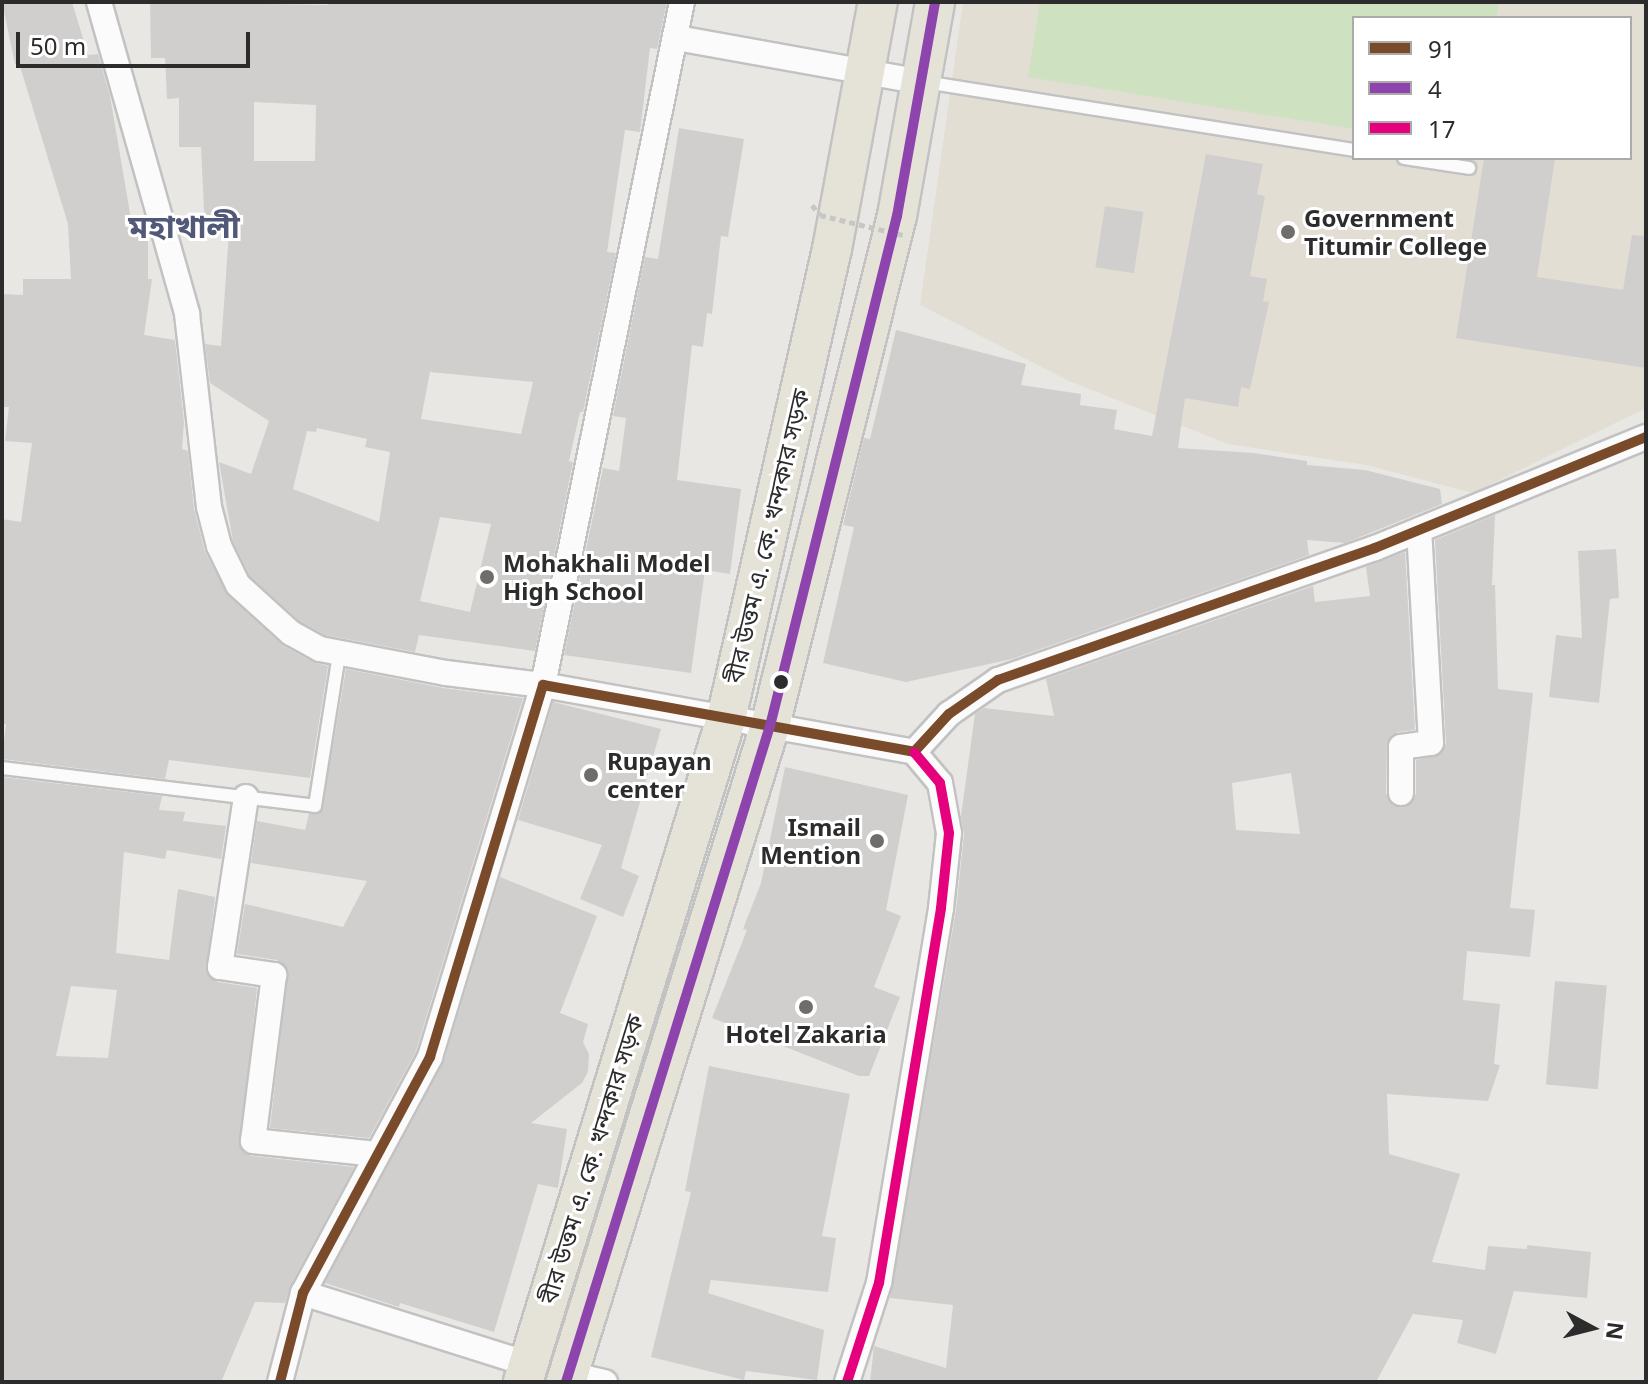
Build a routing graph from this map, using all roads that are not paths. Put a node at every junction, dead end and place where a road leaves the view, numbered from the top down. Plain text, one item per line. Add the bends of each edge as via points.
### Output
1 (99, 2) edge
2 (682, 2) edge
3 (878, 2) edge
4 (935, 2) edge
5 (677, 38) junction
6 (865, 72) junction
7 (921, 82) junction
8 (1352, 150) edge
9 (1417, 160) edge
10 (1469, 168) dead end
11 (1646, 437) edge
12 (1419, 530) junction
13 (339, 654) junction
14 (543, 685) junction
15 (726, 719) junction
16 (770, 726) junction
17 (914, 752) junction
18 (2, 768) edge
19 (1401, 793) dead end
20 (246, 797) junction
21 (376, 1154) junction
22 (303, 1293) junction
23 (525, 1373) edge
24 (580, 1379) edge
25 (280, 1382) edge
26 (847, 1382) edge

1 - 13 street via 187,314 209,507 219,546 238,585 262,609 291,633
2 - 5 street
3 - 6 main road, বীর উত্তম এ. কে. খন্দকার সড়ক
4 - 7 main road, বীর উত্তম এ. কে. খন্দকার সড়ক
5 - 6 street
5 - 14 street
6 - 7 street
6 - 15 main road, বীর উত্তম এ. কে. খন্দকার সড়ক via 832,249
7 - 8 lane
7 - 16 main road, বীর উত্তম এ. কে. খন্দকার সড়ক via 897,216
9 - 10 lane
11 - 12 street
12 - 17 street via 998,680 949,714
12 - 19 street via 1431,743 1401,747
13 - 14 street
13 - 20 lane via 315,806
14 - 15 street
14 - 21 street via 430,1057
15 - 16 street
15 - 23 main road, বীর উত্তম এ. কে. খন্দকার সড়ক
16 - 17 street
16 - 24 main road, বীর উত্তম এ. কে. খন্দকার সড়ক
17 - 26 street via 940,783 949,833 879,1283
18 - 20 lane
20 - 21 street via 220,967 274,975 253,1141
21 - 22 street
22 - 23 street
22 - 25 street

